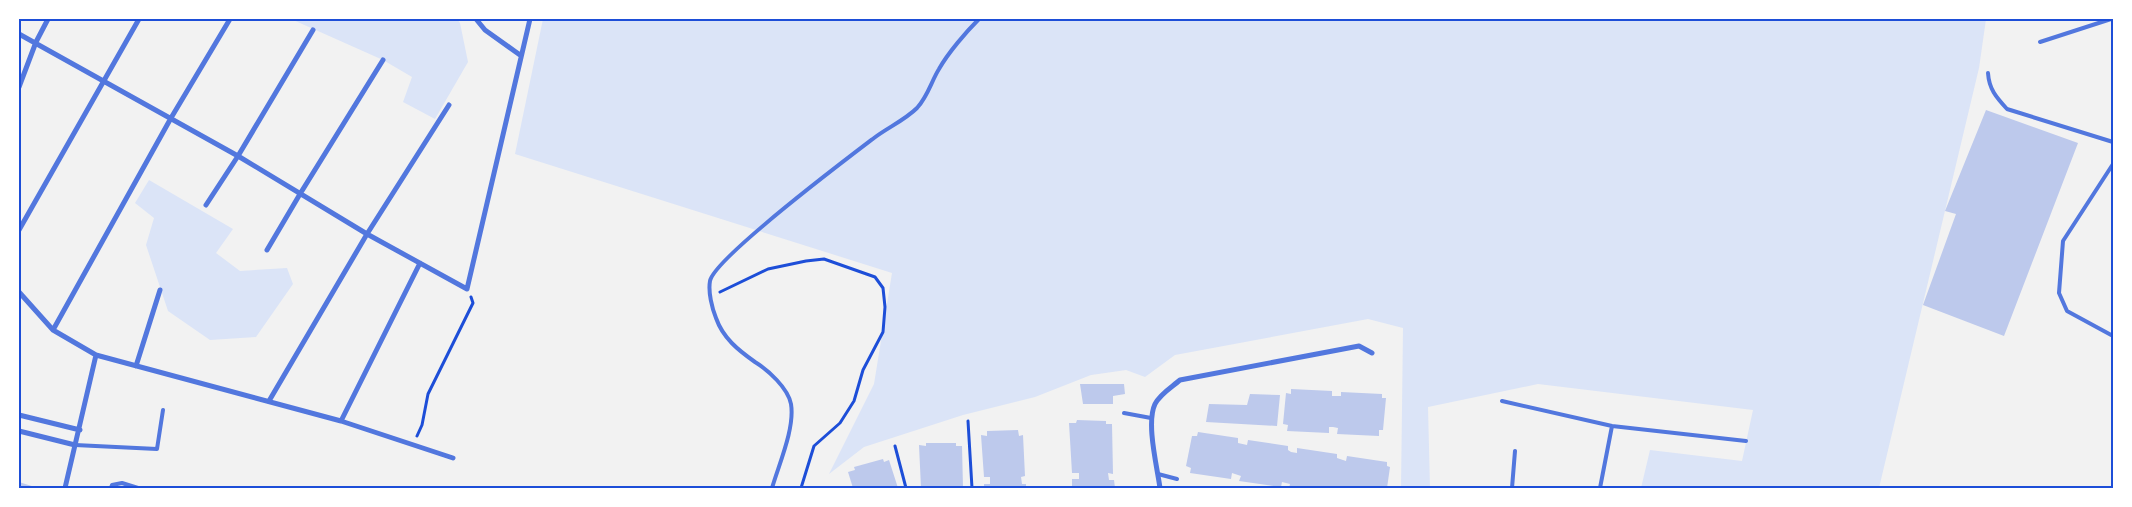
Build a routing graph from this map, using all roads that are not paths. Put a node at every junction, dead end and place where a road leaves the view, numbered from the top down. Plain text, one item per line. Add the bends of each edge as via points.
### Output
1 (48, 19) edge
2 (139, 19) edge
3 (230, 19) edge
4 (476, 19) edge
5 (530, 19) edge
6 (979, 19) edge
7 (2111, 19) edge
8 (313, 30) dead end
9 (19, 34) edge
10 (36, 42) junction
11 (2040, 42) dead end
12 (520, 55) junction
13 (383, 60) dead end
14 (1988, 73) dead end
15 (104, 82) junction
16 (19, 87) edge
17 (449, 105) dead end
18 (171, 118) junction
19 (2113, 142) edge
20 (238, 156) junction
21 (2113, 164) edge
22 (300, 194) junction
23 (206, 205) dead end
24 (19, 230) edge
25 (367, 234) junction
26 (267, 250) dead end
27 (420, 263) junction
28 (160, 290) dead end
29 (19, 292) edge
30 (53, 330) junction
31 (2113, 336) edge
32 (1372, 353) dead end
33 (96, 355) junction
34 (136, 366) junction
35 (269, 401) junction
36 (1502, 401) dead end
37 (163, 410) dead end
38 (1124, 413) dead end
39 (19, 415) edge
40 (1151, 418) junction
41 (341, 421) junction
42 (1612, 426) junction
43 (80, 430) junction
44 (19, 431) edge
45 (1746, 441) dead end
46 (75, 445) junction
47 (1515, 451) dead end
48 (453, 458) dead end
49 (1158, 474) junction
50 (1178, 479) dead end
51 (65, 488) edge
52 (111, 488) edge
53 (138, 488) edge
54 (772, 488) edge
55 (1160, 488) edge
56 (1512, 488) edge
57 (1600, 488) edge

1 - 10 street
2 - 15 street
3 - 18 street
4 - 12 street via 485,30
5 - 12 street
6 - 54 lane via 940,68 927,96 916,109 874,137 766,222 717,269 710,280 710,297 722,332 735,349 761,366 783,388 791,402 791,421
7 - 11 lane
8 - 20 street
9 - 10 street
10 - 15 street
10 - 16 street
12 - 27 street via 467,289
13 - 22 street
14 - 19 lane via 1994,95 2006,109
15 - 18 street
15 - 24 street
17 - 25 street
18 - 20 street
18 - 30 street
20 - 22 street
20 - 23 street
21 - 31 lane via 2063,241 2059,293 2067,311
22 - 25 street
22 - 26 street
25 - 27 street
25 - 35 street
27 - 41 street
28 - 34 street
29 - 30 street
30 - 33 street
32 - 40 street via 1359,346 1180,380 1155,403
33 - 34 street
33 - 43 street
34 - 35 street
35 - 41 street
36 - 42 lane
37 - 46 lane via 157,449
38 - 40 lane
39 - 43 street
40 - 49 street
41 - 48 street
42 - 45 lane
42 - 57 lane
43 - 46 street
44 - 46 street
46 - 51 street
47 - 56 lane
49 - 50 lane
49 - 55 street
52 - 53 lane via 122,484

